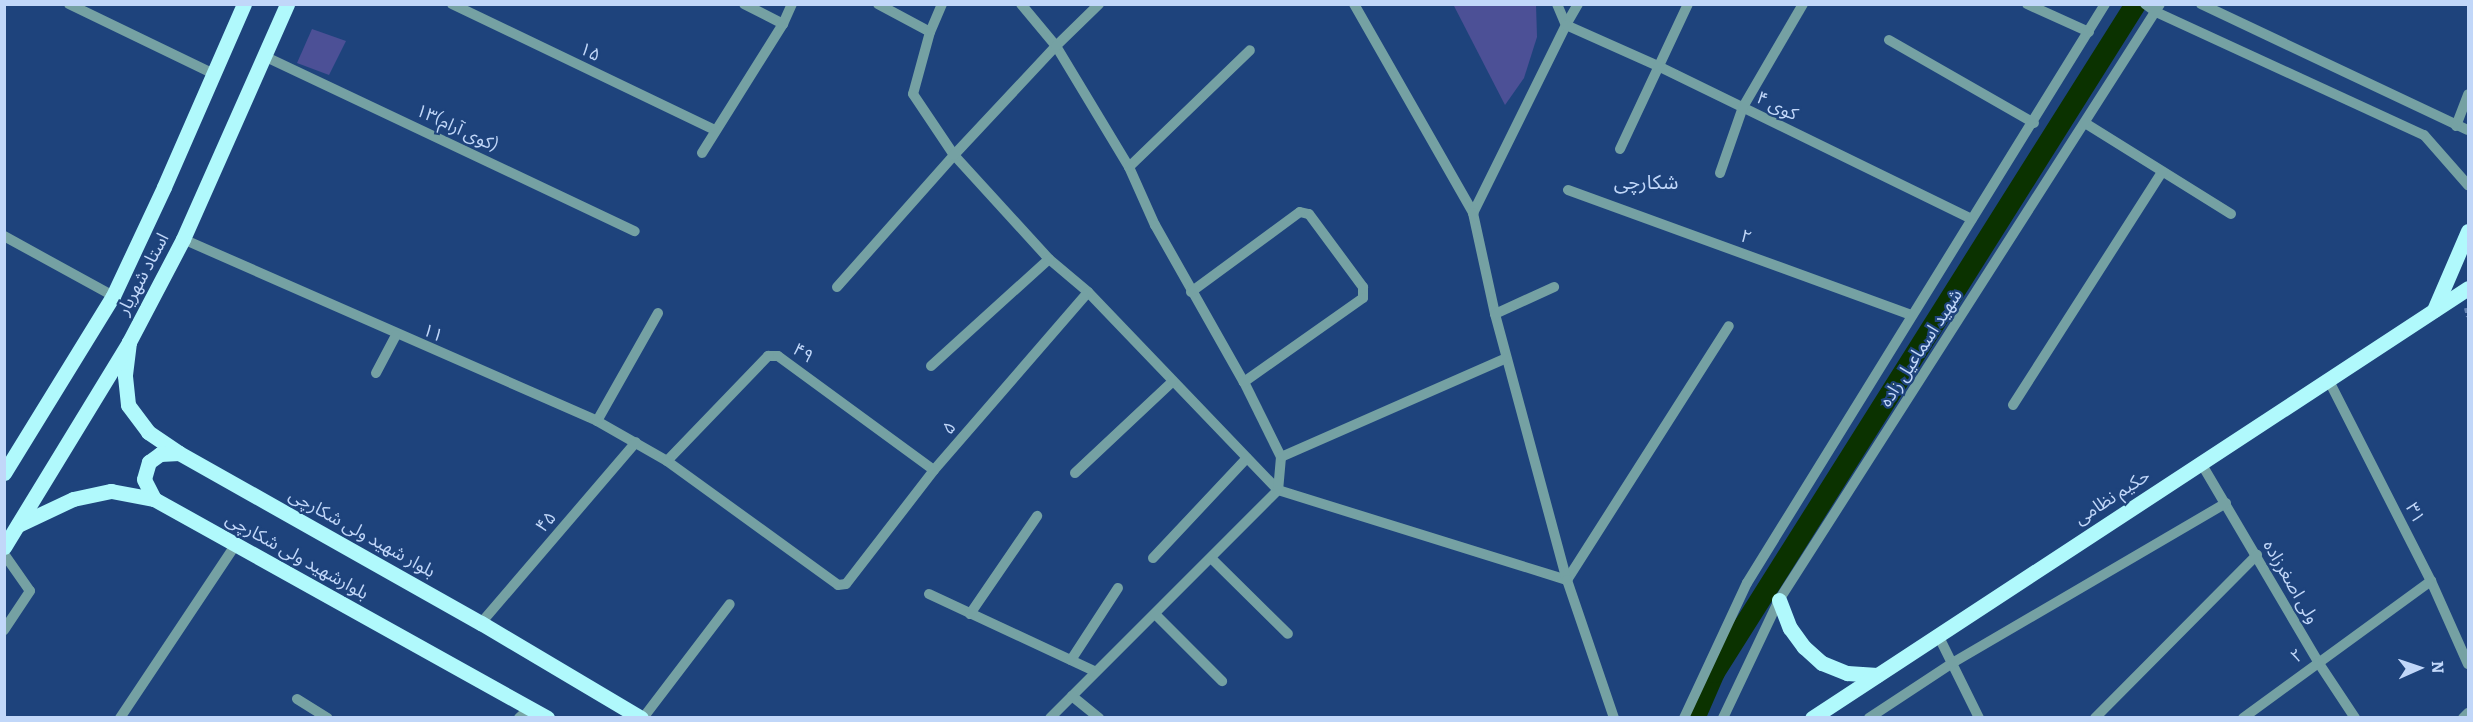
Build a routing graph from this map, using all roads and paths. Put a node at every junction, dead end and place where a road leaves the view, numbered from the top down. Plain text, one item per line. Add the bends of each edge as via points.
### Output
1 (69, 4) edge
2 (244, 4) edge
3 (287, 4) edge
4 (452, 4) edge
5 (744, 4) edge
6 (792, 4) edge
7 (878, 4) edge
8 (942, 4) edge
9 (1021, 4) edge
10 (1099, 4) edge
11 (1354, 4) edge
12 (1557, 4) edge
13 (1578, 4) edge
14 (1688, 4) edge
15 (1803, 4) edge
16 (2027, 4) edge
17 (2105, 4) edge
18 (2145, 4) edge
19 (2201, 4) edge
20 (2158, 8) edge
21 (783, 24) junction
22 (1566, 25) junction
23 (930, 32) junction
24 (2089, 32) junction
25 (1889, 40) dead end
26 (1056, 46) junction
27 (1250, 50) dead end
28 (264, 56) junction
29 (1658, 66) junction
30 (214, 74) junction
31 (2469, 94) edge
32 (1743, 107) junction
33 (2034, 123) junction
34 (2085, 123) junction
35 (2456, 126) junction
36 (715, 130) junction
37 (2469, 130) edge
38 (1620, 149) dead end
39 (702, 153) dead end
40 (954, 155) junction
41 (1129, 167) junction
42 (2162, 172) junction
43 (1720, 173) dead end
44 (2469, 185) edge
45 (1568, 190) dead end
46 (1473, 213) junction
47 (2231, 214) dead end
48 (1972, 219) junction
49 (635, 231) dead end
50 (2469, 231) edge
51 (4, 236) edge
52 (183, 239) junction
53 (1049, 259) junction
54 (837, 287) dead end
55 (1554, 287) dead end
56 (2469, 288) edge
57 (1088, 292) junction
58 (1191, 292) junction
59 (113, 296) junction
60 (2434, 310) junction
61 (658, 313) dead end
62 (1495, 314) junction
63 (1912, 315) junction
64 (1730, 326) dead end
65 (396, 335) junction
66 (129, 342) junction
67 (1506, 358) junction
68 (931, 366) dead end
69 (376, 373) dead end
70 (2328, 379) junction
71 (1173, 381) junction
72 (1244, 382) junction
73 (2013, 405) dead end
74 (597, 421) junction
75 (636, 442) junction
76 (179, 453) junction
77 (1247, 458) junction
78 (1281, 458) junction
79 (667, 461) junction
80 (2200, 463) junction
81 (934, 470) junction
82 (4, 473) edge
83 (1075, 473) dead end
84 (1278, 490) junction
85 (154, 499) junction
86 (2226, 503) junction
87 (1037, 516) dead end
88 (18, 525) junction
89 (236, 544) junction
90 (4, 547) edge
91 (4, 554) edge
92 (2257, 555) junction
93 (1153, 558) dead end
94 (1211, 558) junction
95 (1567, 580) junction
96 (2431, 581) junction
97 (838, 585) joint
98 (1118, 588) dead end
99 (928, 594) dead end
100 (1779, 600) junction
101 (730, 604) dead end
102 (970, 614) junction
103 (1155, 614) junction
104 (481, 622) junction
105 (4, 630) edge
106 (1288, 633) dead end
107 (1938, 635) junction
108 (1071, 660) junction
109 (1954, 662) junction
110 (2318, 662) junction
111 (2469, 664) edge
112 (1096, 672) junction
113 (1877, 675) junction
114 (1222, 681) dead end
115 (1072, 696) junction
116 (297, 699) dead end
117 (531, 707) junction
118 (2469, 713) edge
119 (120, 717) edge
120 (328, 717) edge
121 (519, 717) edge
122 (547, 717) edge
123 (642, 717) edge
124 (1050, 717) edge
125 (1099, 717) edge
126 (1614, 717) edge
127 (1684, 717) edge
128 (1723, 717) edge
129 (1812, 717) edge
130 (1869, 717) edge
131 (1979, 717) edge
132 (2095, 717) edge
133 (2243, 717) edge
134 (2355, 717) edge
135 (2463, 717) edge

1 - 30 street
2 - 30 main road, استاد شهریار
3 - 28 main road, استاد شهریار
4 - 36 street, ۱۵
5 - 21 street
6 - 21 street
7 - 23 street
8 - 23 street
9 - 26 street
10 - 26 street
11 - 46 street
12 - 22 street
13 - 22 street
14 - 29 street
15 - 32 street
16 - 24 street
17 - 24 street, شهید اسماعیل زاده
18 - 20 street
19 - 35 street
20 - 34 street, شهید اسماعیل زاده
20 - 44 street via 2424,135
21 - 36 street
22 - 29 street, کوی ۴
22 - 46 street
23 - 40 street via 913,94
24 - 33 street, شهید اسماعیل زاده
25 - 33 street
26 - 40 street
26 - 41 street
27 - 41 street
28 - 49 street, ۱۳(کوی آرام)
28 - 52 main road, استاد شهریار
29 - 32 street, کوی ۴
29 - 38 street
30 - 59 main road, استاد شهریار
31 - 35 street
32 - 43 street
32 - 48 street, کوی ۴
33 - 48 street, شهید اسماعیل زاده
34 - 42 street
34 - 100 street, شهید اسماعیل زاده
35 - 37 street
36 - 39 street
40 - 53 street
40 - 54 street
41 - 58 street
42 - 47 street
42 - 73 street
45 - 63 street, ۲
46 - 62 street
48 - 63 street, شهید اسماعیل زاده
50 - 60 main road
51 - 59 street
52 - 65 street, ۱۱
52 - 66 main road, استاد شهریار
53 - 57 street
53 - 68 street
55 - 62 street
56 - 60 main road, حکیم نظامی
57 - 71 street
57 - 81 street, ۵
58 - 72 street
58 - 72 street via 1300,212 1309,214 1363,287 1364,298
59 - 82 main road, استاد شهریار
60 - 70 main road, حکیم نظامی
61 - 74 street
62 - 67 street
63 - 127 street, شهید اسماعیل زاده via 1747,583
64 - 95 street
65 - 69 street
65 - 74 street, ۱۱
66 - 76 main road, بلوار شهید ولی شکارچی via 125,376 128,405 148,432
66 - 88 main road, استاد شهریار
67 - 78 street
67 - 95 street
70 - 80 main road, حکیم نظامی
70 - 96 street, ۳۱
71 - 77 street
71 - 83 street
72 - 78 street
74 - 75 street, ۱۱
75 - 79 street, ۱۱
75 - 104 street, ۴۵
76 - 85 main road via 160,454 148,462 144,479
76 - 104 main road, بلوار شهید ولی شکارچی
77 - 84 street
77 - 93 street
78 - 84 street
79 - 81 street, ۴۹ via 768,356 778,356
79 - 97 street, ۱۱
80 - 86 street, ولی اصغرزاده
80 - 107 main road, حکیم نظامی
81 - 97 street, ۵ via 846,584
84 - 94 street
84 - 95 street
85 - 88 main road, بلوارشهید ولی شکارچی via 111,491 73,499
85 - 89 main road, بلوارشهید ولی شکارچی
86 - 92 street, ولی اصغرزاده
86 - 109 street
87 - 102 street
88 - 90 main road, استاد شهریار
89 - 117 main road, بلوارشهید ولی شکارچی
89 - 119 street
91 - 105 street via 30,591
92 - 110 street, ولی اصغرزاده
92 - 132 street
94 - 103 street
94 - 106 street
95 - 126 street
96 - 110 street, ۲
96 - 111 street, ۳۱
98 - 108 street
99 - 102 street
100 - 113 main road via 1790,628 1822,663 1847,673
100 - 128 street, شهید اسماعیل زاده
101 - 123 street
102 - 108 street
103 - 112 street
103 - 114 street
104 - 123 main road, بلوار شهید ولی شکارچی
107 - 109 street
107 - 113 main road, حکیم نظامی
108 - 112 street
109 - 130 street
109 - 131 street
110 - 133 street, ۲
110 - 134 street, ولی اصغرزاده
112 - 115 street
113 - 129 main road, حکیم نظامی
115 - 124 street
115 - 125 street
116 - 120 street
117 - 121 street
117 - 122 main road, بلوارشهید ولی شکارچی
118 - 135 street

